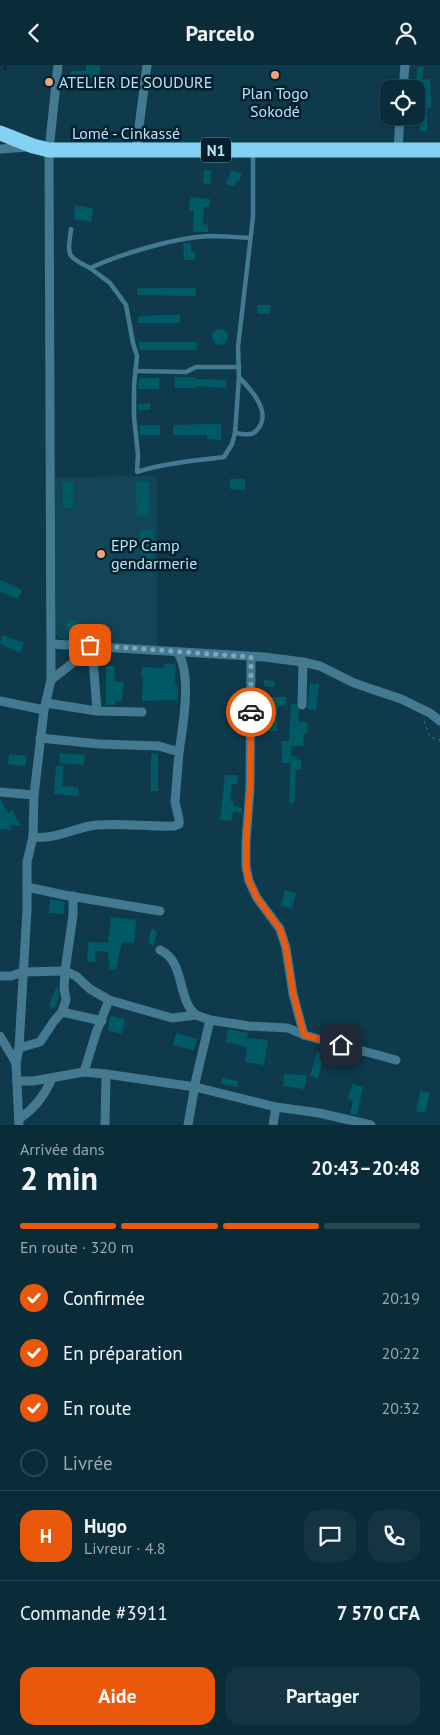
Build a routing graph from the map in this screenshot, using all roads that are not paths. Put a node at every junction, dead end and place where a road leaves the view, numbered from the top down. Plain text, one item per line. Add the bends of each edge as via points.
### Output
1 (58, 65) edge
2 (147, 65) edge
3 (405, 65) edge
4 (404, 80) edge
5 (399, 125) edge
6 (0, 133) edge
7 (33, 146) junction
8 (0, 149) edge
9 (49, 150) junction
10 (136, 150) junction
11 (252, 150) junction
12 (438, 150) edge
13 (398, 151) junction
14 (71, 229) dead end
15 (250, 238) junction
16 (90, 268) junction
17 (239, 367) junction
18 (135, 371) junction
19 (239, 377) junction
20 (235, 433) junction
21 (52, 643) junction
22 (91, 646) junction
23 (178, 653) junction
24 (251, 657) junction
25 (303, 662) junction
26 (51, 680) junction
27 (0, 701) edge
28 (302, 705) dead end
29 (45, 706) junction
30 (97, 711) junction
31 (142, 711) dead end
32 (440, 721) edge
33 (40, 739) junction
34 (179, 751) junction
35 (0, 792) edge
36 (34, 795) junction
37 (33, 837) junction
38 (27, 887) junction
39 (74, 896) junction
40 (160, 911) dead end
41 (160, 949) dead end
42 (65, 971) junction
43 (23, 972) junction
44 (0, 976) edge
45 (109, 1000) junction
46 (62, 1012) junction
47 (196, 1015) junction
48 (210, 1020) junction
49 (102, 1021) junction
50 (304, 1035) junction
51 (0, 1036) edge
52 (19, 1048) junction
53 (396, 1060) dead end
54 (16, 1063) junction
55 (84, 1072) junction
56 (106, 1074) junction
57 (52, 1078) junction
58 (17, 1081) junction
59 (195, 1087) junction
60 (276, 1107) junction
61 (19, 1122) edge
62 (365, 1124) edge
63 (106, 1125) edge
64 (188, 1125) edge
65 (273, 1125) edge

1 - 9 street
2 - 10 street
3 - 4 street
5 - 13 street
6 - 7 highway, Lomé - Cinkassé / N1
7 - 8 street
7 - 9 highway, Lomé - Cinkassé / N1
9 - 10 highway, Lomé - Cinkassé / N1
9 - 21 street
10 - 11 highway, Lomé - Cinkassé / N1
11 - 13 highway, Lomé - Cinkassé / N1
11 - 15 lane via 253,217
12 - 13 highway, Lomé - Cinkassé / N1
14 - 16 lane via 68,251 72,260
15 - 16 lane via 208,236 183,239 112,258
15 - 17 lane via 238,347
16 - 18 lane via 110,283 126,305 137,356
17 - 18 lane via 196,367 186,372
17 - 19 lane
18 - 20 lane via 137,472 155,466 224,457
19 - 20 lane
19 - 20 lane via 260,404 263,419 258,431 250,435
21 - 22 street
21 - 26 street
22 - 23 street
22 - 26 street
22 - 30 street
23 - 24 street
23 - 34 street via 184,668 185,698
24 - 25 street
24 - 50 street via 246,867 257,898 280,929
25 - 28 street
25 - 32 street via 401,699
26 - 29 street
27 - 29 street
29 - 30 street
29 - 33 street
30 - 31 street
33 - 34 street via 159,746
33 - 36 street
34 - 37 street via 174,802 179,824 170,827 132,824 86,826 65,834
35 - 36 street
36 - 37 street
37 - 38 street via 27,862
38 - 39 street
38 - 43 street
39 - 40 street
39 - 42 street
41 - 47 street via 176,964 187,1005
42 - 43 street
42 - 45 street
42 - 46 street via 66,1001
43 - 44 street
43 - 52 street
45 - 47 street via 172,1018
45 - 49 street
46 - 49 street
46 - 52 street via 40,1042
47 - 48 street
48 - 50 street via 288,1028
48 - 59 street
49 - 55 street
50 - 53 street
51 - 54 street
52 - 54 street
54 - 58 street
55 - 56 street
55 - 57 street
56 - 59 street
56 - 63 street
57 - 58 street
57 - 61 street via 31,1111
58 - 61 street
59 - 60 street
59 - 64 street
60 - 62 street
60 - 65 street

